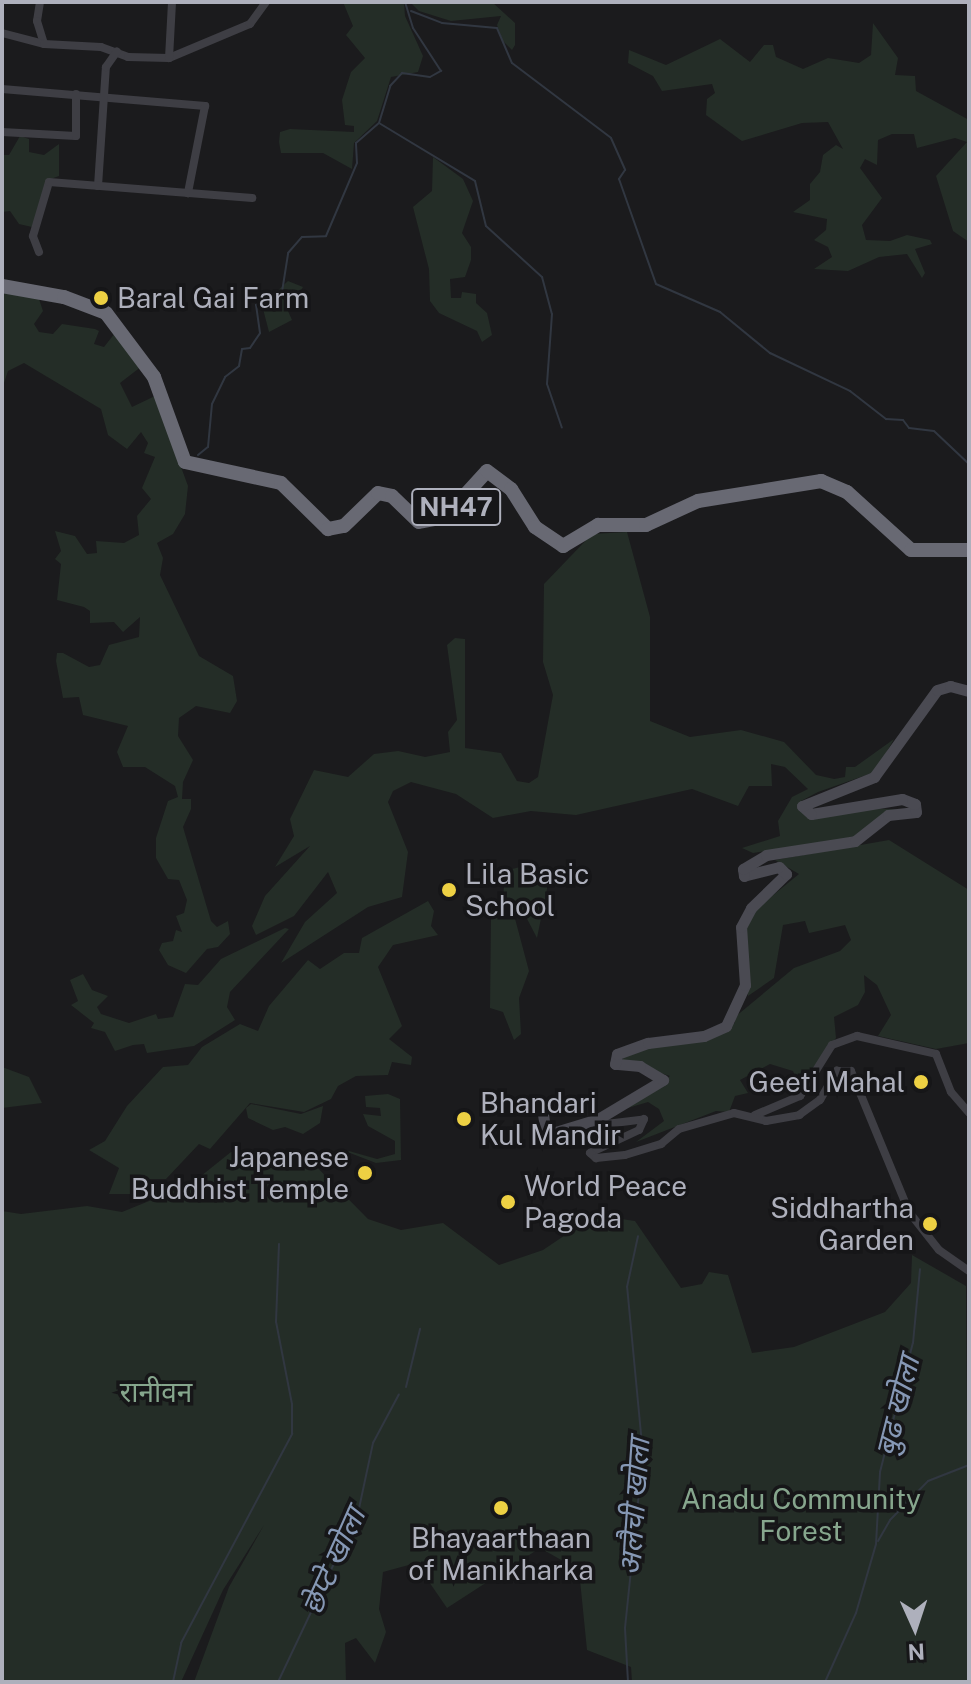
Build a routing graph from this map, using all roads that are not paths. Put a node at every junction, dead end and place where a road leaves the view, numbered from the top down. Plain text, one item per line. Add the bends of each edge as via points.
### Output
1 (40, 2) edge
2 (172, 2) edge
3 (266, 2) edge
4 (2, 33) edge
5 (44, 44) junction
6 (117, 51) junction
7 (169, 58) junction
8 (2, 89) edge
9 (76, 94) junction
10 (104, 95) junction
11 (2, 132) edge
12 (98, 186) junction
13 (188, 193) junction
14 (252, 198) dead end
15 (39, 252) dead end
16 (2, 286) edge
17 (969, 550) edge
18 (969, 691) edge
19 (542, 1107) dead end
20 (969, 1113) edge
21 (755, 1116) junction
22 (598, 1119) junction
23 (969, 1271) edge

1 - 5 street via 37,21
2 - 7 street
3 - 7 street via 250,24
4 - 5 street
5 - 6 street
6 - 7 street
6 - 10 street via 106,67
8 - 9 street
9 - 10 street
9 - 11 street via 76,136
10 - 12 street
10 - 13 street via 205,106
12 - 13 street
12 - 15 street via 49,182 33,236
13 - 14 street
16 - 17 highway, NH47 via 64,297 106,313 154,377 185,462 281,483 328,529 344,526 378,493 392,496 419,522 445,517 487,471 505,482 535,527 563,546 598,525 646,525 698,501 821,481 847,492 911,550
18 - 22 main road via 950,686 937,690 874,777 802,806 811,814 902,799 915,804 916,812 888,815 855,841 766,855 743,869 744,876 779,867 786,874 751,908 741,927 745,985 733,1019 704,1036 648,1043 615,1056 615,1064 640,1066 663,1080
19 - 22 main road via 545,1129 552,1133
20 - 21 street via 951,1092 936,1054 857,1036 832,1045 800,1096
21 - 22 street via 734,1113 679,1129 652,1148 606,1158 590,1153 639,1130 644,1119 606,1124
21 - 23 street via 777,1121 799,1115 820,1100 837,1071 851,1071 909,1212 939,1250

